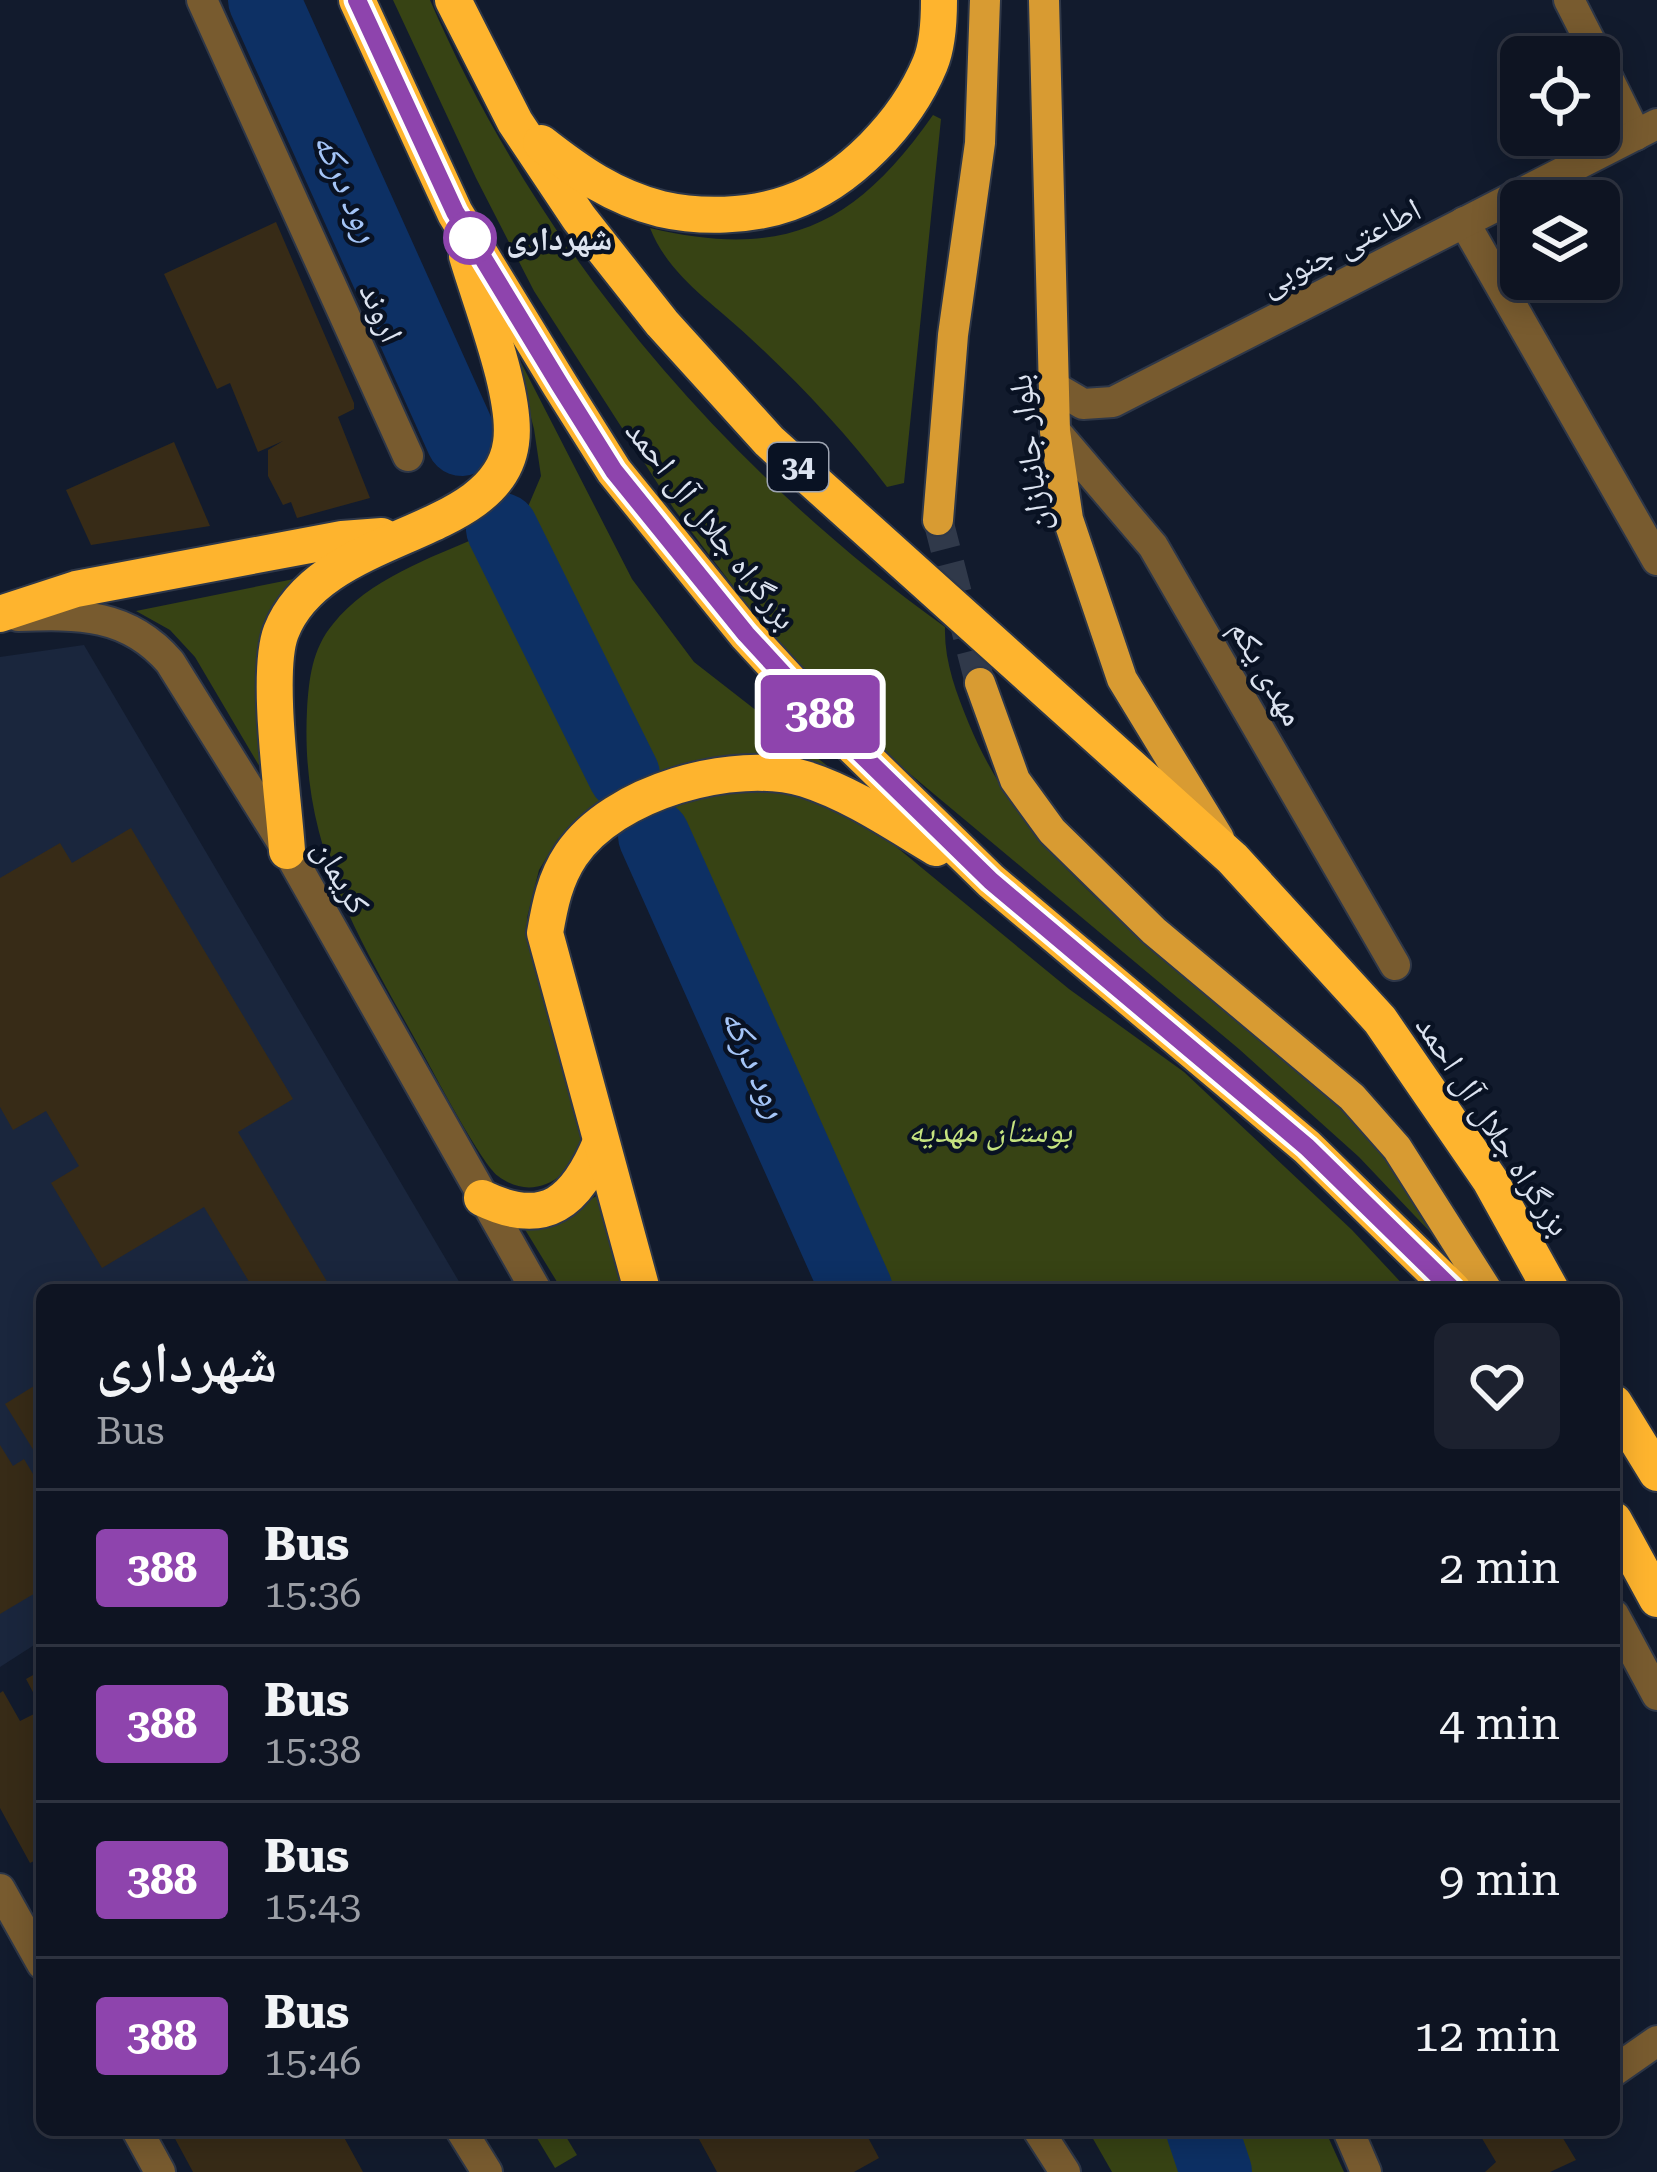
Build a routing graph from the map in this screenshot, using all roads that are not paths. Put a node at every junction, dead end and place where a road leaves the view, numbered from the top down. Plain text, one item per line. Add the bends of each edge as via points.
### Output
1 (202, 0) edge
2 (357, 0) edge
3 (453, 0) edge
4 (939, 0) edge
5 (985, 0) edge
6 (1044, 0) edge
7 (1570, 0) edge
8 (1587, 36) edge
9 (1620, 90) edge
10 (515, 122) junction
11 (1647, 129) edge
12 (455, 212) junction
13 (1465, 222) junction
14 (1054, 388) junction
15 (1055, 431) junction
16 (408, 456) dead end
17 (938, 520) tunnel mouth
18 (403, 535) junction
19 (1657, 560) edge
20 (0, 615) edge
21 (980, 683) tunnel mouth
22 (287, 851) junction
23 (1232, 858) junction
24 (991, 881) junction
25 (1395, 965) dead end
26 (601, 1142) junction
27 (482, 1198) junction
28 (532, 1284) edge
29 (639, 1284) edge
30 (1447, 1284) edge
31 (1483, 1284) edge
32 (1548, 1284) edge
33 (1620, 1413) edge
34 (1657, 1473) edge
35 (1620, 1531) edge
36 (1657, 1599) edge
37 (1620, 1626) edge
38 (1657, 1695) edge
39 (0, 1889) edge
40 (32, 1923) edge
41 (1657, 2041) edge
42 (1620, 2067) edge
43 (144, 2136) edge
44 (465, 2136) edge
45 (1042, 2136) edge
46 (1351, 2136) edge
47 (160, 2172) edge
48 (487, 2172) edge
49 (1065, 2172) edge
50 (1366, 2172) edge

1 - 16 street, اروند
2 - 12 highway, بزرگراه جلال آل احمد
3 - 10 highway, بزرگراه جلال آل احمد / 34
4 - 10 highway via 932,62 888,131 857,162 789,203 712,215 663,210 579,173
5 - 17 main road, بلوار جانبازان via 980,143
6 - 14 main road, بلوار جانبازان
7 - 8 street
9 - 11 street
10 - 23 highway, بزرگراه جلال آل احمد / 34 via 662,323 769,441
11 - 13 street, اطاعتی جنوبی
12 - 18 highway via 512,441 494,484
12 - 24 highway, بزرگراه جلال آل احمد via 614,471 658,527 816,710
13 - 14 street, اطاعتی جنوبی via 1113,402 1083,404
13 - 19 street
14 - 15 main road, بلوار جانبازان
15 - 23 main road, بلوار جانبازان via 1068,518 1122,679
15 - 25 street, مهدی یکم via 1153,546
18 - 20 highway via 76,589
18 - 22 highway via 313,584 279,636 274,670
20 - 22 street, کریمان via 109,620 155,645
21 - 31 main road via 1016,780 1052,831 1154,931 1352,1097 1396,1148
22 - 27 street, کریمان
23 - 32 highway, بزرگراه جلال آل احمد / 34 via 1380,1020 1490,1180
24 - 26 highway via 844,794 801,778 718,776 601,820 552,891 545,933
24 - 30 highway, بزرگراه جلال آل احمد via 1307,1147
26 - 27 highway via 586,1178 549,1207 503,1208
26 - 29 highway
27 - 28 street, کریمان
33 - 34 highway
35 - 36 highway
37 - 38 street
39 - 40 street
41 - 42 street
43 - 47 street
44 - 48 street
45 - 49 street
46 - 50 street

